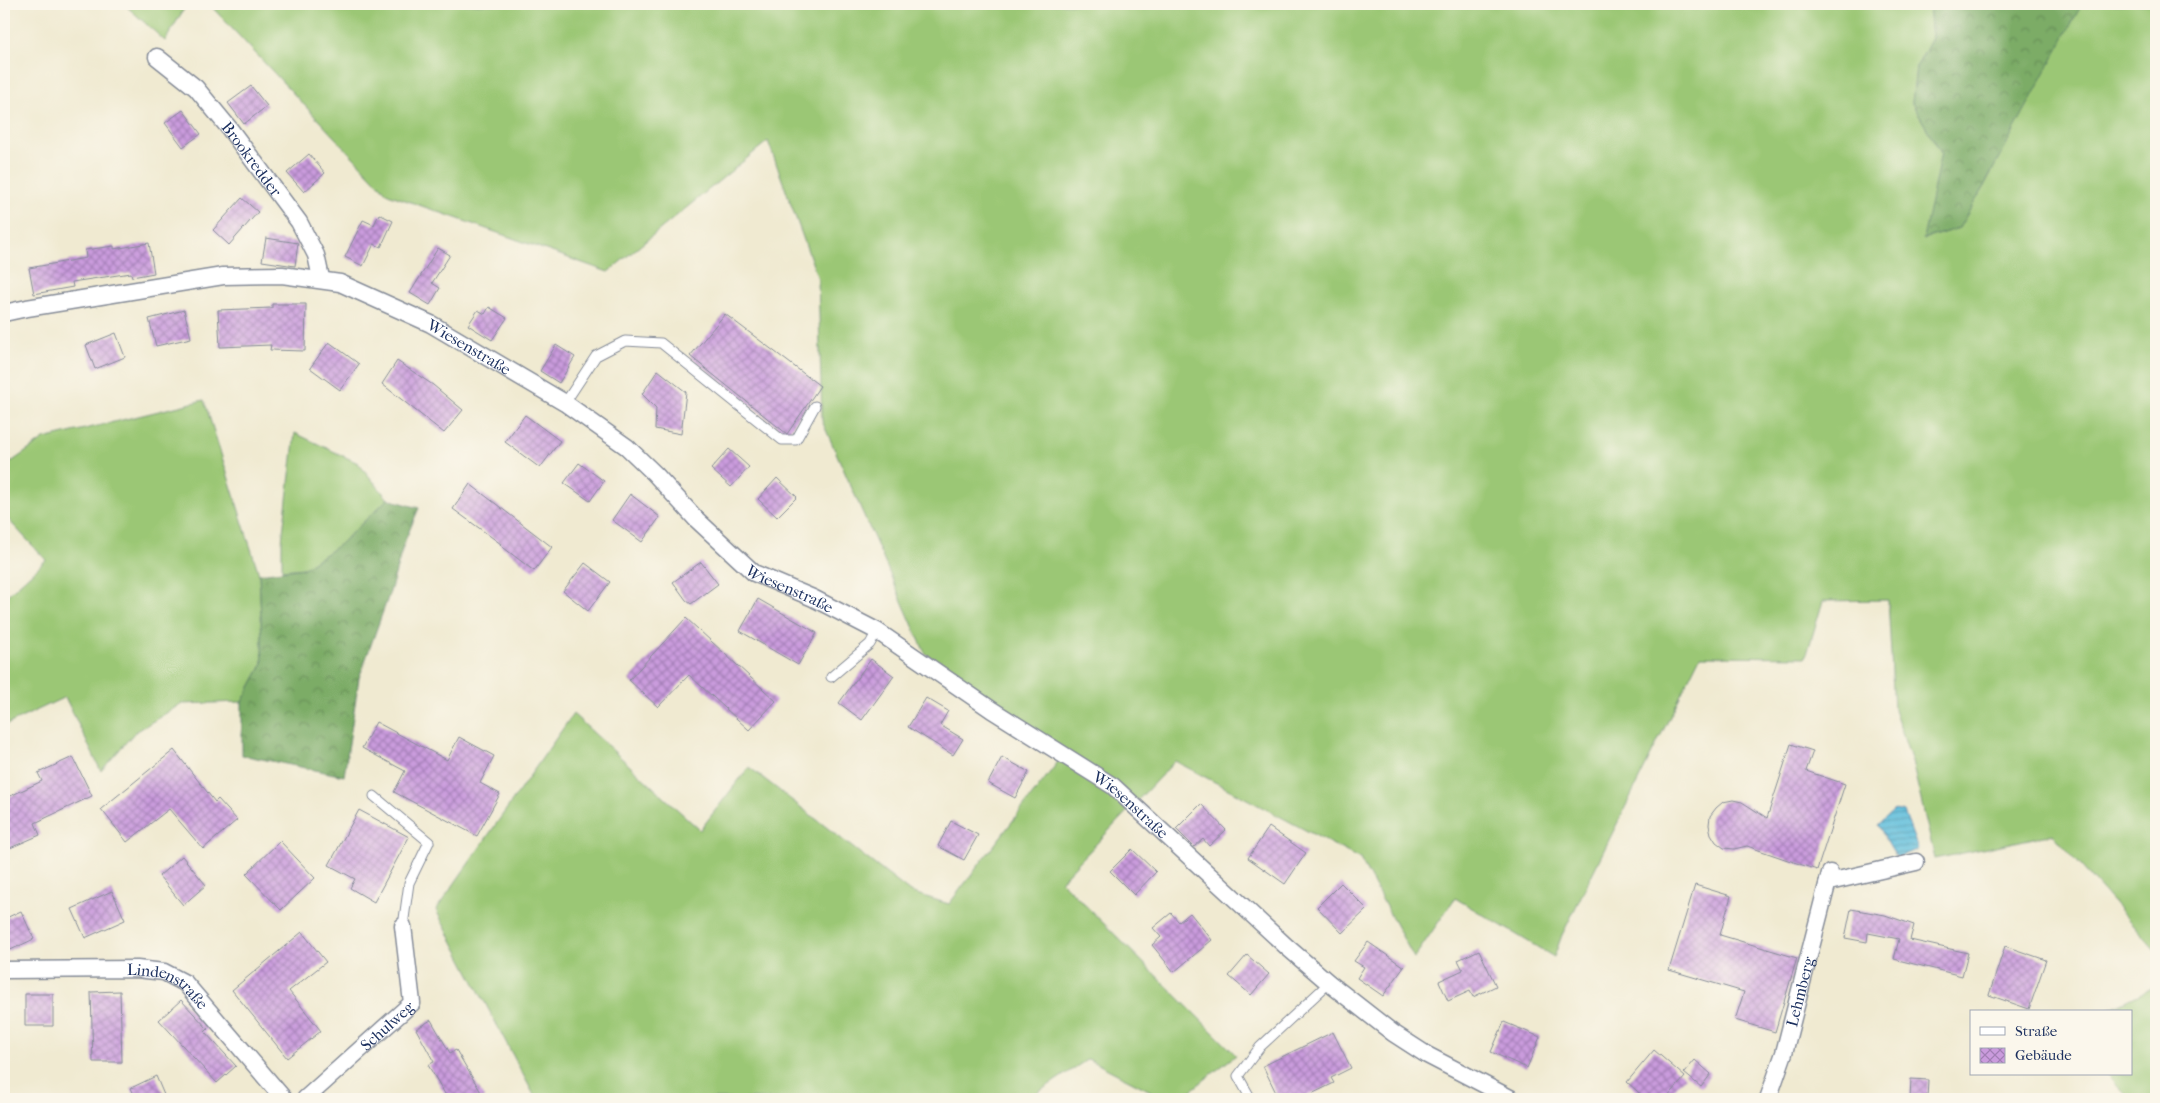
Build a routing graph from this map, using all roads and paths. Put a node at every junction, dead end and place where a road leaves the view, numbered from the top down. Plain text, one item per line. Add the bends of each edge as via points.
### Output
1 (157, 57) dead end
2 (321, 278) junction
3 (4, 314) edge
4 (565, 403) junction
5 (815, 406) dead end
6 (877, 631) junction
7 (831, 677) dead end
8 (374, 796) dead end
9 (1916, 862) dead end
10 (402, 926) joint
11 (4, 970) edge
12 (1330, 983) junction
13 (284, 1099) edge
14 (305, 1099) edge
15 (1252, 1099) edge
16 (1512, 1099) edge
17 (1768, 1099) edge

1 - 2 street, Brookredder via 196,88 300,222 316,255
2 - 3 street, Wiesenstraße via 282,274 223,276
2 - 4 street, Wiesenstraße via 358,289 431,324
4 - 5 lane via 596,356 625,341 661,342 782,440 796,440
4 - 6 street, Wiesenstraße via 627,447 696,519 754,573
6 - 7 lane via 870,644
6 - 12 street, Wiesenstraße via 992,710 1113,786
8 - 10 lane via 429,842 409,883
9 - 17 street, Lehmberg via 1830,878 1784,1053
10 - 14 street, Schulweg via 412,1003
11 - 13 street, Lindenstraße via 137,969 164,972 185,983
12 - 15 lane via 1260,1047 1238,1076
12 - 16 street, Wiesenstraße via 1427,1055

